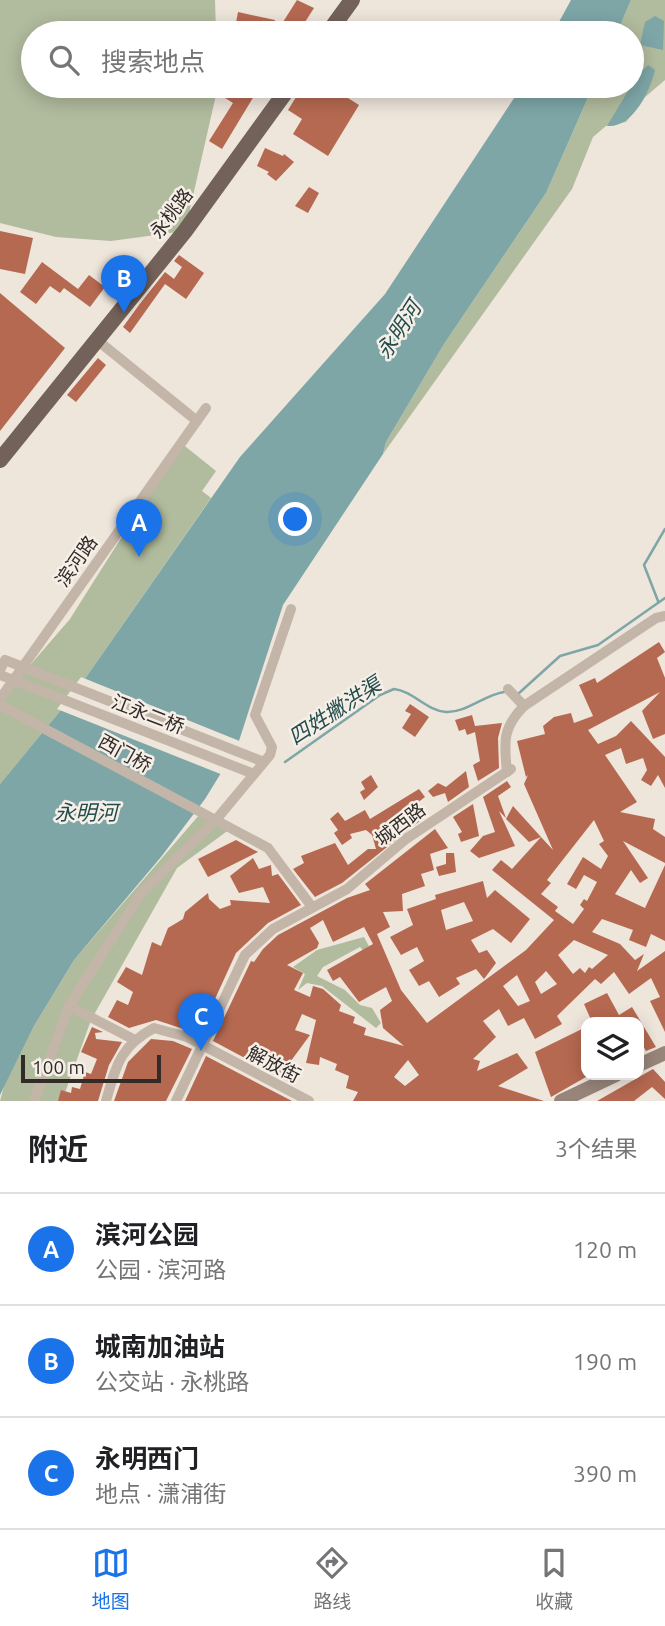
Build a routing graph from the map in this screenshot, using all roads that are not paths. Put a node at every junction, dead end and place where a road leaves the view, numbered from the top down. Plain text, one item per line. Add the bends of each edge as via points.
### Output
1 (352, 0) edge
2 (337, 21) edge
3 (281, 98) edge
4 (96, 340) junction
5 (206, 408) dead end
6 (197, 421) junction
7 (0, 460) edge
8 (291, 610) dead end
9 (665, 616) edge
10 (23, 667) junction
11 (0, 672) edge
12 (13, 680) junction
13 (508, 689) dead end
14 (0, 699) edge
15 (520, 703) junction
16 (0, 705) edge
17 (264, 762) junction
18 (254, 774) junction
19 (215, 821) junction
20 (312, 907) junction
21 (69, 1006) junction
22 (133, 1039) junction
23 (203, 1047) junction
24 (665, 1053) edge
25 (644, 1063) edge
26 (605, 1080) edge
27 (34, 1101) edge
28 (106, 1101) edge
29 (176, 1101) edge
30 (309, 1101) edge
31 (561, 1101) edge

1 - 2 main road
3 - 4 main road, 永桃路 via 185,231
4 - 6 street
4 - 7 main road, 永桃路
5 - 6 street, 滨河路
6 - 10 street, 滨河路
8 - 17 street via 255,715 272,747
9 - 15 street
10 - 11 street via 5,660
10 - 12 street, 滨河路
10 - 17 street, 江永二桥
11 - 12 street, 江永二桥
12 - 14 street, 滨河路
12 - 18 street, 江永二桥
13 - 15 street
15 - 20 street, 城西路 via 504,743 509,771 406,839 347,888
16 - 19 street, 西门桥
17 - 18 street
18 - 19 street
19 - 20 street, 西门桥 via 268,849
19 - 21 street via 142,892
20 - 23 street, 城西路 via 273,929 245,955
21 - 22 street
21 - 27 street
22 - 23 street, 解放街 via 154,1028
22 - 28 street via 115,1070
23 - 29 street, 城西路
23 - 30 street, 解放街
24 - 25 main road
26 - 31 main road

